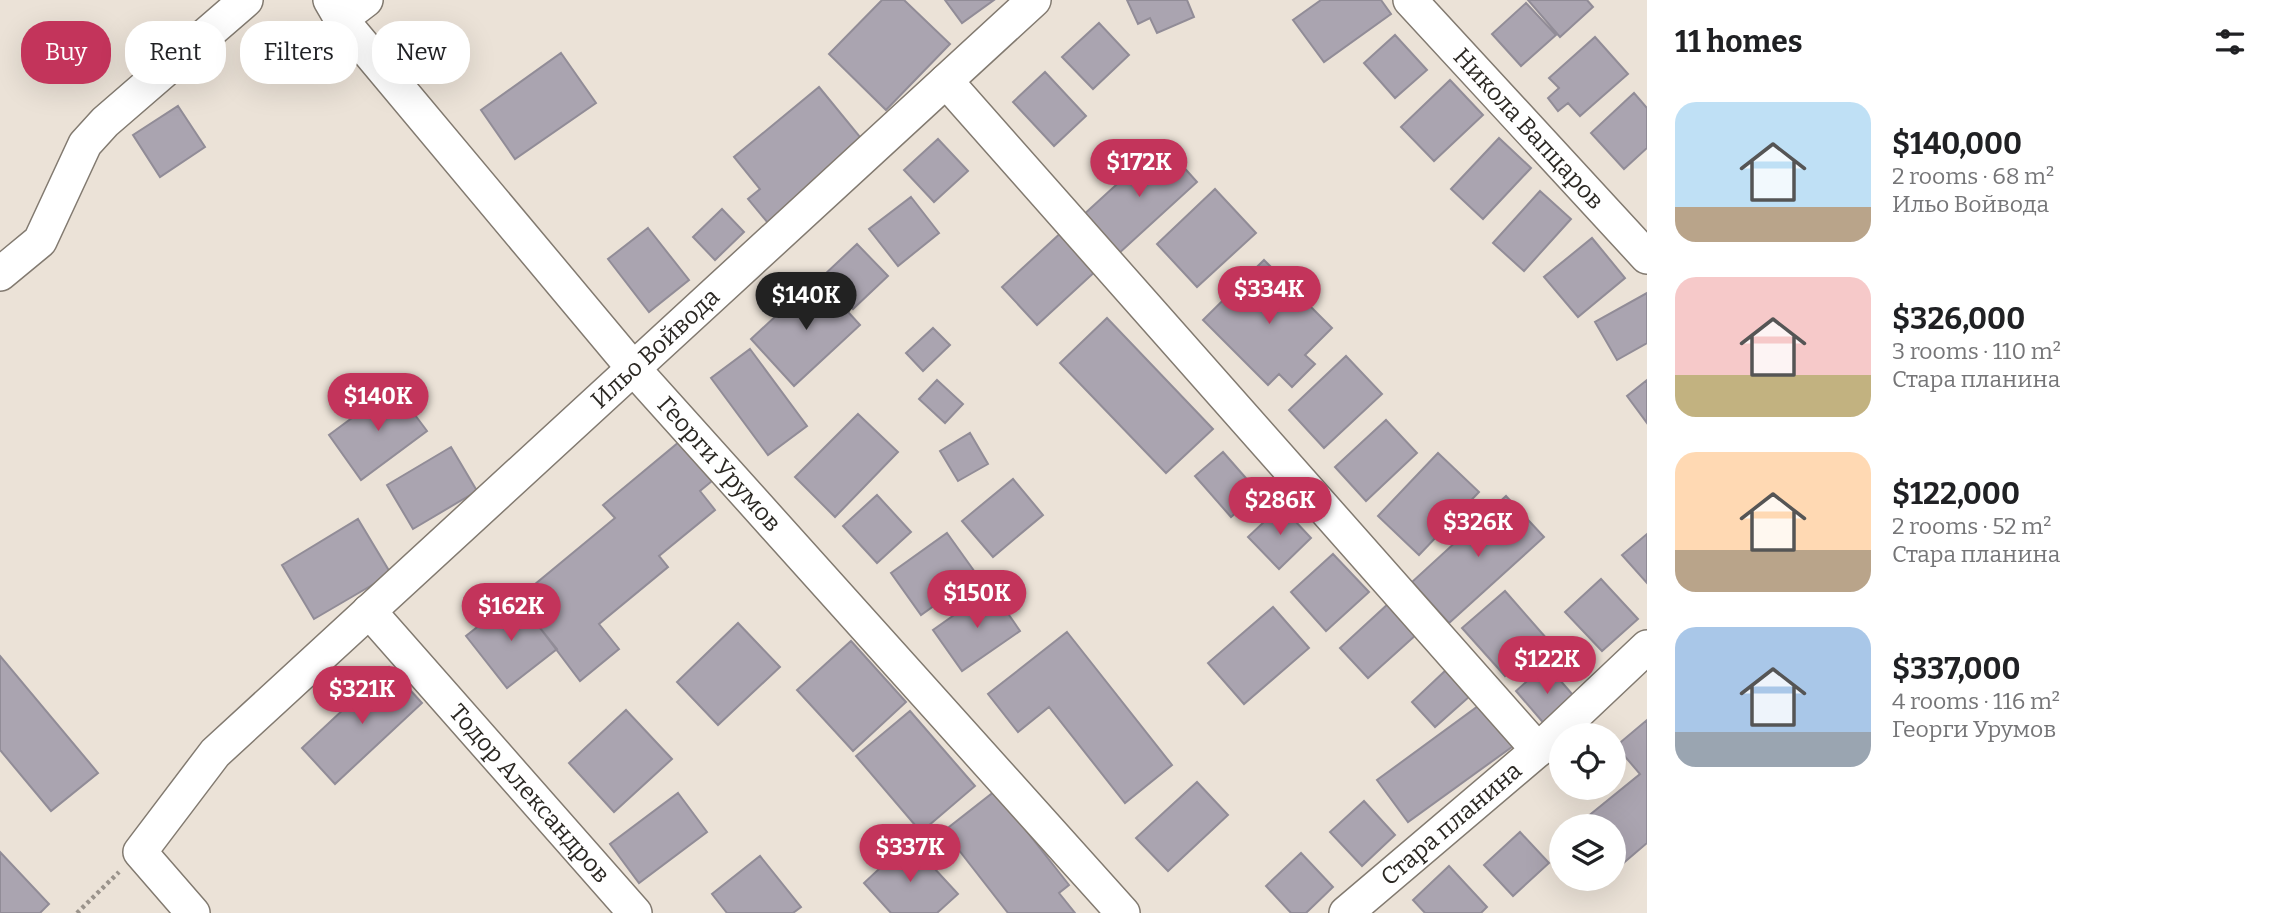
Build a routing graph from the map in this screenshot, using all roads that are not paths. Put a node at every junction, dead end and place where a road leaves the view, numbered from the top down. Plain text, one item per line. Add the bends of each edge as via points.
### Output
1 (246, 0) edge
2 (1034, 0) edge
3 (1410, 0) edge
4 (346, 6) edge
5 (946, 81) junction
6 (1647, 257) edge
7 (0, 274) edge
8 (634, 368) junction
9 (369, 611) junction
10 (1647, 647) edge
11 (1538, 750) junction
12 (193, 913) edge
13 (635, 913) edge
14 (1123, 913) edge
15 (1346, 913) edge

1 - 7 street via 85,144 40,241
2 - 5 street, Ильо Войвода
3 - 6 street, Никола Вапцаров
4 - 8 street, Георги Урумов
5 - 8 street, Ильо Войвода
5 - 11 street
8 - 9 street, Ильо Войвода
8 - 14 street, Георги Урумов
9 - 12 street, Ильо Войвода via 215,754 140,852
9 - 13 street, Тодор Александров
10 - 11 street, Стара планина
11 - 15 street, Стара планина

